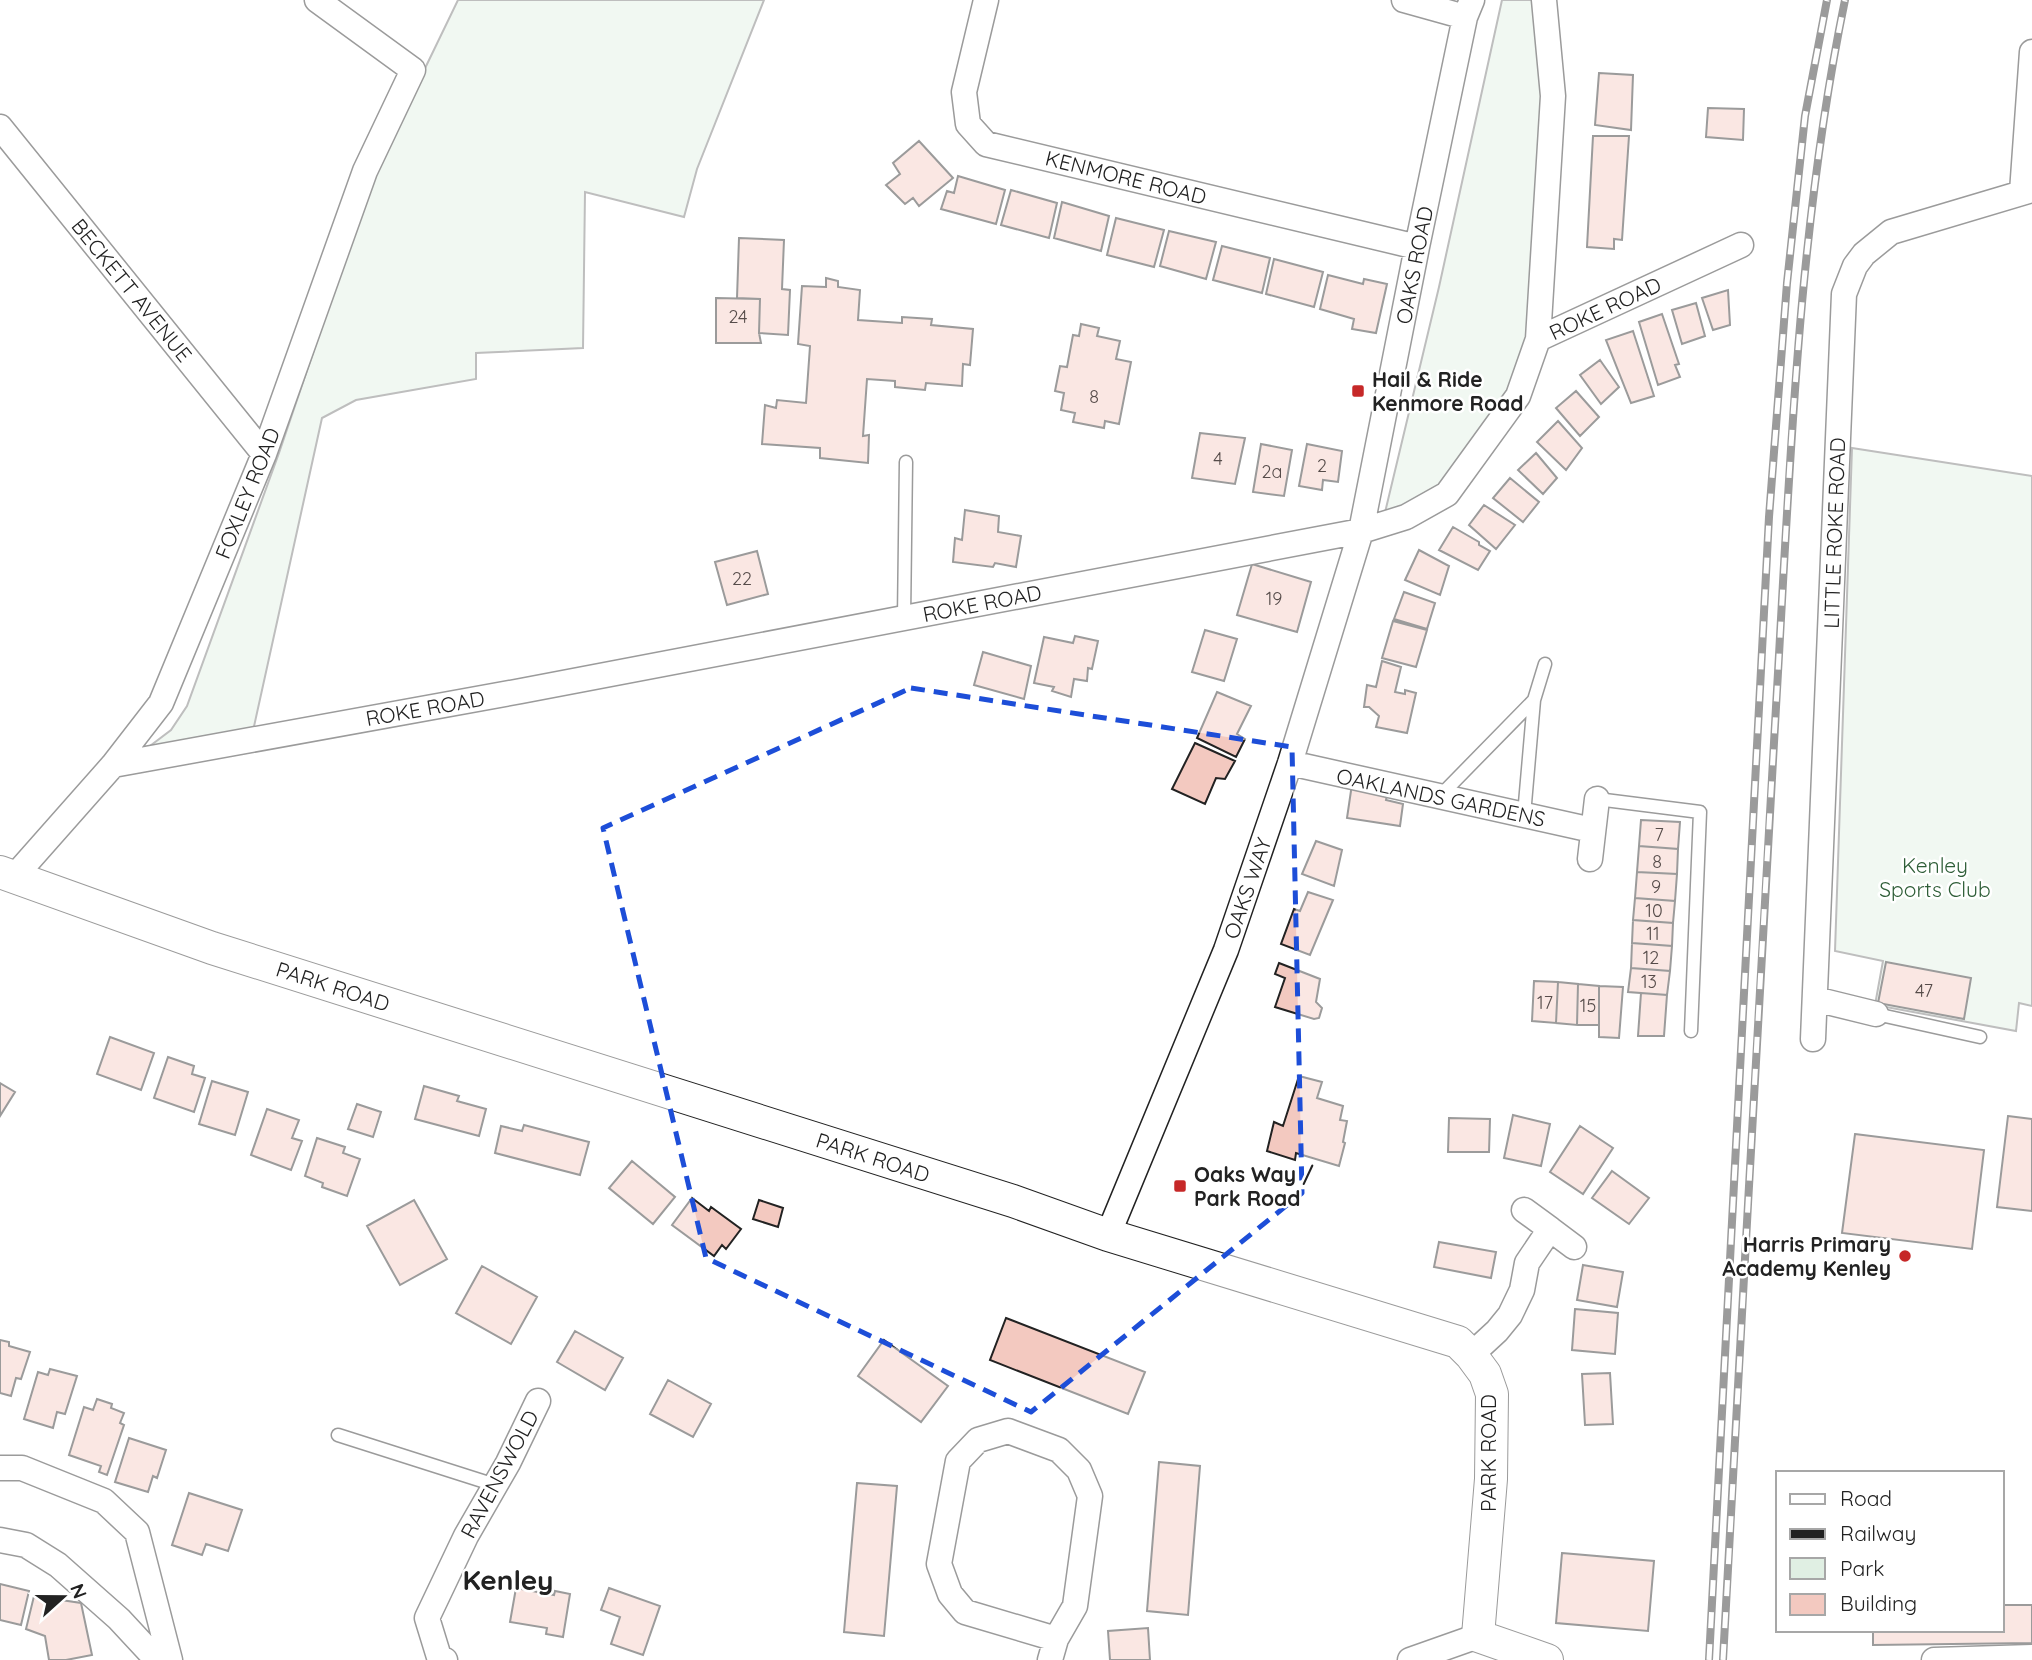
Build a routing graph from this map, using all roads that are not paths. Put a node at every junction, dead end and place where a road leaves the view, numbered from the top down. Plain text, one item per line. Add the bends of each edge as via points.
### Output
1 (317, 0) edge
2 (986, 0) edge
3 (1404, 0) edge
4 (1544, 0) edge
5 (1469, 8) edge
6 (2032, 52) edge
7 (0, 127) edge
8 (2027, 191) edge
9 (1741, 245) dead end
10 (1416, 247) junction
11 (1538, 338) junction
12 (264, 454) junction
13 (906, 462) dead end
14 (1361, 531) junction
15 (904, 618) junction
16 (1545, 664) dead end
17 (1534, 700) junction
18 (1290, 763) junction
19 (113, 765) junction
20 (1440, 796) junction
21 (1597, 799) joint
22 (1524, 815) junction
23 (1592, 830) junction
24 (1590, 859) dead end
25 (7, 875) edge
26 (1815, 999) junction
27 (1877, 1014) joint
28 (1691, 1031) dead end
29 (1980, 1037) dead end
30 (1813, 1039) dead end
31 (1524, 1210) dead end
32 (1550, 1229) junction
33 (1108, 1235) junction
34 (1574, 1247) dead end
35 (1471, 1355) junction
36 (538, 1401) dead end
37 (338, 1435) dead end
38 (0, 1468) edge
39 (495, 1485) junction
40 (0, 1540) edge
41 (1478, 1636) junction
42 (1053, 1649) edge
43 (2032, 1657) edge
44 (157, 1660) edge
45 (170, 1660) edge
46 (445, 1660) edge
47 (1410, 1660) edge
48 (1547, 1660) edge
49 (1934, 1660) edge

1 - 12 street, FOXLEY ROAD via 413,70 365,171
2 - 10 street, KENMORE ROAD via 964,92 968,124 986,144
3 - 5 street
4 - 11 street via 1553,96
5 - 10 street, OAKS ROAD
6 - 8 street
7 - 12 street, BECKETT AVENUE
8 - 26 street, LITTLE ROKE ROAD via 1891,232 1864,254 1844,293
9 - 11 street, ROKE ROAD
10 - 14 street, OAKS ROAD
11 - 14 street, ROKE ROAD via 1518,396 1447,494 1406,517
12 - 19 street, FOXLEY ROAD via 162,703
13 - 15 lane
14 - 15 street, ROKE ROAD
14 - 18 street, OAKS WAY
15 - 19 street, ROKE ROAD
16 - 17 lane
17 - 20 lane
17 - 22 lane
18 - 20 street, OAKLANDS GARDENS
18 - 33 street, OAKS WAY via 1226,950
19 - 25 street, FOXLEY ROAD
20 - 22 street, OAKLANDS GARDENS
21 - 23 street
21 - 28 lane via 1700,812
22 - 23 street, OAKLANDS GARDENS
23 - 24 street
25 - 33 street, PARK ROAD via 212,948
26 - 27 street
26 - 30 street, LITTLE ROKE ROAD
27 - 29 lane
31 - 32 street
32 - 34 street
32 - 35 street via 1527,1263 1522,1290 1510,1315
33 - 35 street, PARK ROAD via 1458,1342
35 - 41 street, PARK ROAD via 1492,1394 1491,1479
36 - 39 street, RAVENSWOLD
37 - 39 lane
38 - 45 street via 22,1468 104,1502 137,1532
39 - 46 street, RAVENSWOLD via 427,1618 439,1657
40 - 44 street via 26,1545 58,1565
41 - 47 street
41 - 48 street
42 - 42 street via 1075,1606 1090,1496 1079,1471 1059,1450 1007,1431 978,1440 958,1461 939,1564 950,1594 965,1612
43 - 49 street

